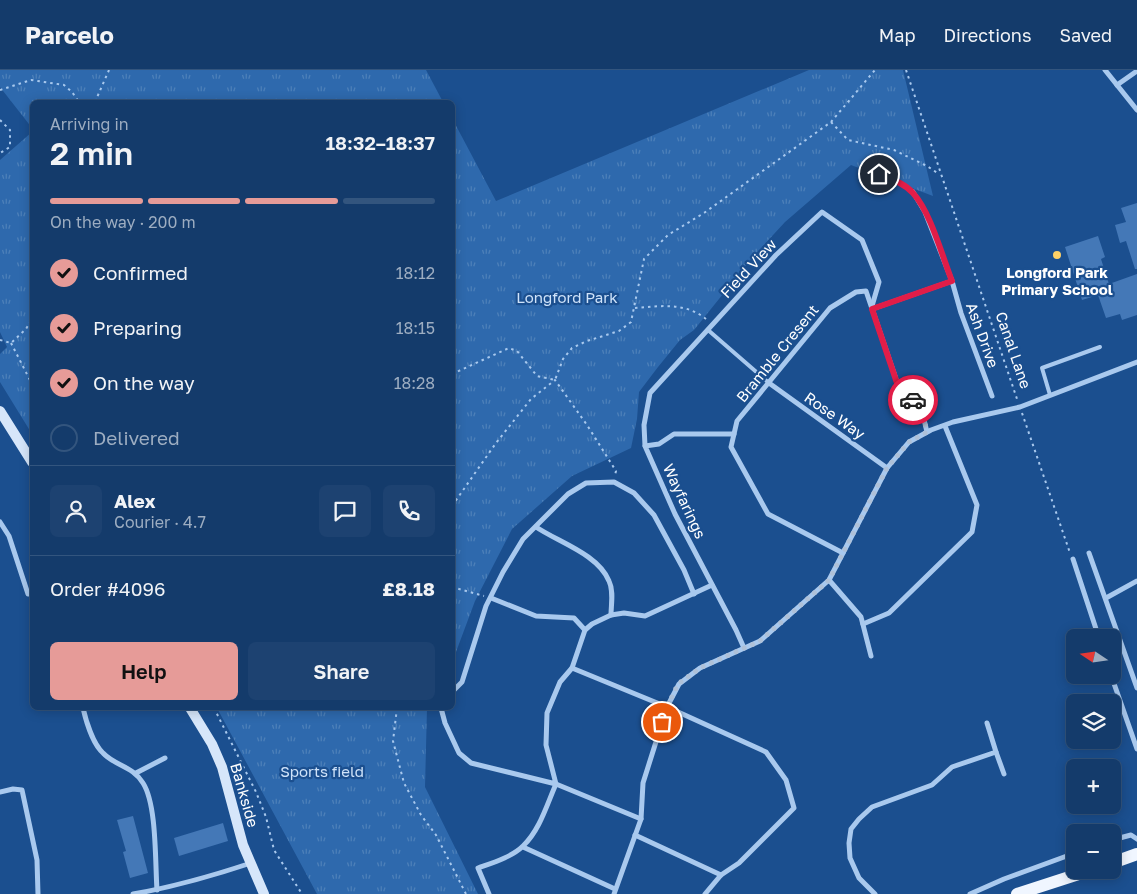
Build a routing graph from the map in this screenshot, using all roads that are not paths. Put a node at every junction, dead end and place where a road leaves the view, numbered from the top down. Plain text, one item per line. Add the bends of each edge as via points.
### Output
1 (1106, 70) edge
2 (1137, 71) edge
3 (1117, 85) junction
4 (1137, 110) edge
5 (879, 174) dead end
6 (912, 192) joint
7 (952, 281) junction
8 (872, 308) junction
9 (708, 330) junction
10 (1100, 347) dead end
11 (1137, 362) edge
12 (769, 383) junction
13 (992, 396) dead end
14 (1050, 396) junction
15 (1, 413) edge
16 (945, 426) junction
17 (927, 432) junction
18 (734, 434) junction
19 (645, 446) junction
20 (30, 459) edge
21 (887, 468) junction
22 (0, 522) edge
23 (536, 527) junction
24 (843, 553) junction
25 (1089, 553) dead end
26 (1073, 559) road end
27 (829, 580) junction
28 (1137, 581) edge
29 (712, 585) junction
30 (30, 593) edge
31 (694, 594) junction
32 (491, 598) junction
33 (1106, 598) junction
34 (611, 615) junction
35 (863, 624) junction
36 (1095, 629) edge
37 (585, 630) junction
38 (744, 648) junction
39 (871, 656) dead end
40 (572, 668) junction
41 (1114, 684) edge
42 (1137, 688) edge
43 (455, 689) edge
44 (667, 707) junction
45 (84, 710) edge
46 (191, 710) edge
47 (442, 710) edge
48 (987, 723) dead end
49 (1137, 749) edge
50 (996, 752) junction
51 (165, 758) dead end
52 (136, 773) junction
53 (1004, 774) dead end
54 (556, 784) junction
55 (0, 792) edge
56 (641, 819) junction
57 (1137, 832) edge
58 (635, 835) junction
59 (1131, 835) junction
60 (1121, 838) edge
61 (1137, 839) edge
62 (523, 847) junction
63 (1137, 854) edge
64 (1066, 856) edge
65 (1121, 860) edge
66 (251, 863) junction
67 (721, 875) junction
68 (1066, 878) edge
69 (157, 890) junction
70 (614, 892) edge
71 (38, 894) edge
72 (133, 894) edge
73 (264, 894) edge
74 (489, 894) edge
75 (705, 894) edge
76 (875, 894) edge
77 (970, 894) edge
78 (1018, 894) edge

1 - 3 street
2 - 3 street
3 - 4 street
5 - 6 lane, Ash Drive
6 - 7 street, Ash Drive via 925,212
7 - 8 street
7 - 13 street, Ash Drive
8 - 9 street, Field View via 880,282 862,240 822,212 776,256
8 - 12 street, Bramble Cresent via 866,291 856,292 830,308
8 - 17 street, Bramble Cresent via 898,386 921,407
9 - 12 lane
9 - 19 street, Field View via 650,393 644,425
10 - 14 lane via 1042,368
11 - 14 street
12 - 18 street, Bramble Cresent via 737,421
12 - 21 street, Rose Way
14 - 16 street
15 - 20 street
16 - 17 street
16 - 35 street via 977,505 972,532 889,613
17 - 21 street via 909,442
18 - 19 street via 674,434 659,444
18 - 24 street via 731,447 768,514
19 - 29 street, Wayfarings via 675,514
21 - 24 street
22 - 30 street via 9,536
23 - 31 street via 568,494 586,482 614,482 634,493 654,515
23 - 32 street via 523,539
23 - 34 street via 596,563 609,581
24 - 27 street
25 - 33 street
26 - 36 street
27 - 35 street via 862,617
27 - 38 street via 760,641
28 - 33 street
29 - 31 street
29 - 38 street, Wayfarings
31 - 34 street via 645,616
32 - 37 street via 536,616 574,618
32 - 43 street via 462,682
33 - 42 street
34 - 37 street
35 - 39 street
37 - 40 street
38 - 44 street via 700,668 678,684
40 - 44 street
40 - 54 street via 560,682 547,713 546,745
41 - 49 street
44 - 56 street via 643,783
44 - 67 street via 766,752 786,780 794,808 739,863
45 - 52 street via 88,728 102,753
46 - 66 street, Bankside via 222,768
47 - 54 street via 459,753 471,763
48 - 50 street
50 - 53 street
50 - 76 street via 952,767 932,785 872,807 859,818 851,829 848,843 850,858 859,878
51 - 52 street
52 - 69 street via 144,784 152,809
54 - 56 street
54 - 62 street via 538,825
55 - 71 street via 22,790 37,860
56 - 58 street
57 - 59 street
58 - 67 street
58 - 70 street
59 - 60 street
59 - 61 street
62 - 70 street
62 - 74 street via 478,868
63 - 65 main road
64 - 77 street
66 - 69 street
66 - 73 street, Bankside
67 - 75 street
68 - 78 main road
69 - 72 street

